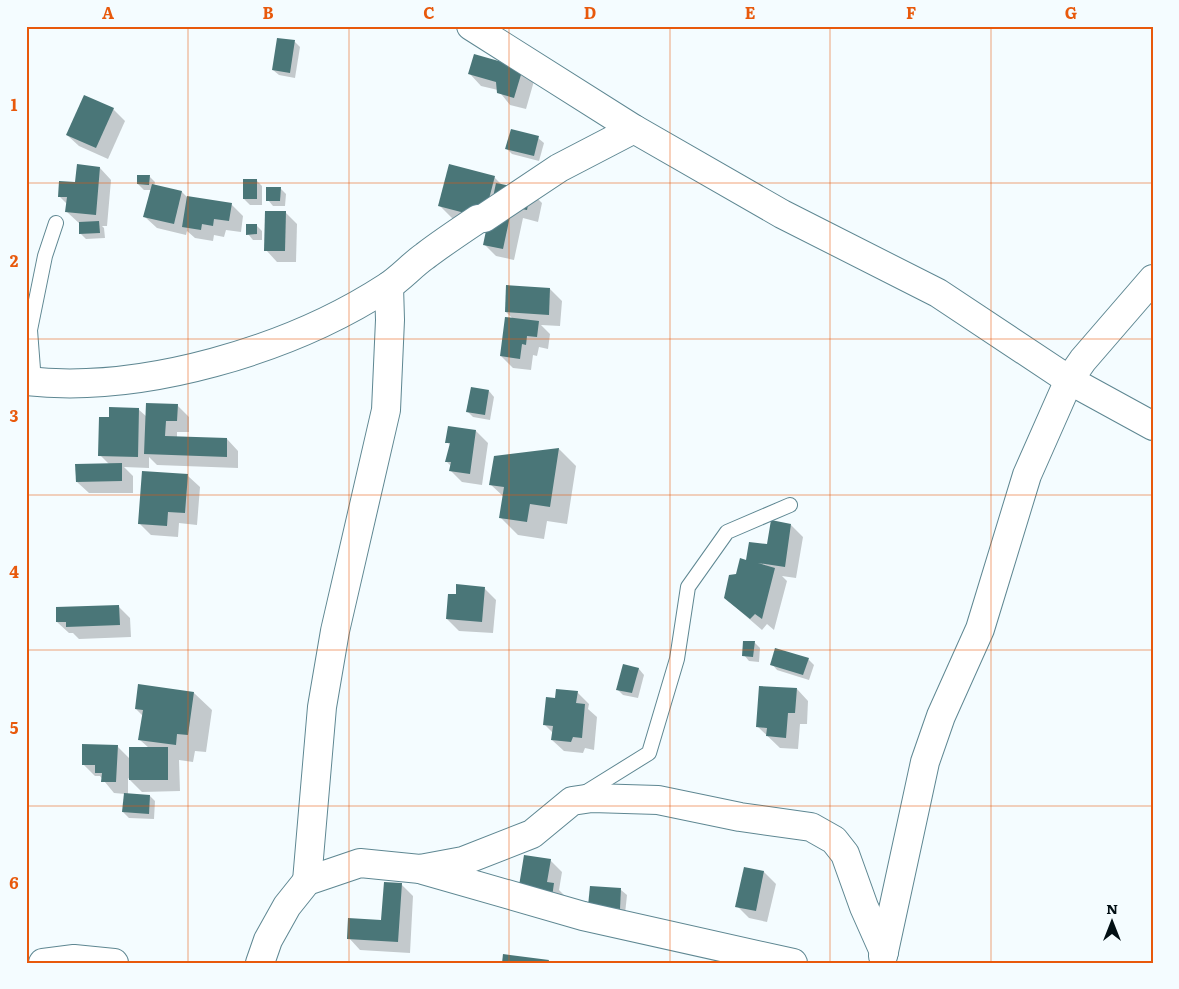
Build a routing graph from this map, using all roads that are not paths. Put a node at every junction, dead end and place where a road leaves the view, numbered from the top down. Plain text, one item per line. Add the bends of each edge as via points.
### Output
1 (471, 26) edge
2 (634, 130) junction
3 (56, 223) dead end
4 (1153, 279) edge
5 (388, 286) junction
6 (1069, 380) junction
7 (30, 382) edge
8 (1153, 426) edge
9 (790, 505) dead end
10 (572, 801) junction
11 (420, 869) junction
12 (307, 881) junction
13 (883, 957) edge
14 (43, 963) edge
15 (114, 963) edge
16 (260, 963) edge
17 (793, 963) edge

1 - 2 street
2 - 5 street via 559,168 478,219 424,256
2 - 6 street via 782,214 938,293
3 - 7 lane via 45,256 30,330
4 - 6 street
5 - 7 street via 338,316 283,341 224,360 110,381
5 - 12 street via 390,320 386,410 335,631 322,707
6 - 8 street
6 - 13 street via 1027,475 980,629 941,716 925,762
9 - 10 lane via 727,532 688,587 677,659 649,753
10 - 11 street via 532,834 463,861
10 - 13 street via 592,798 658,800 811,827 834,840 845,854
11 - 12 street via 360,863
11 - 17 street via 583,916
12 - 16 street via 282,914
14 - 15 street via 74,959

